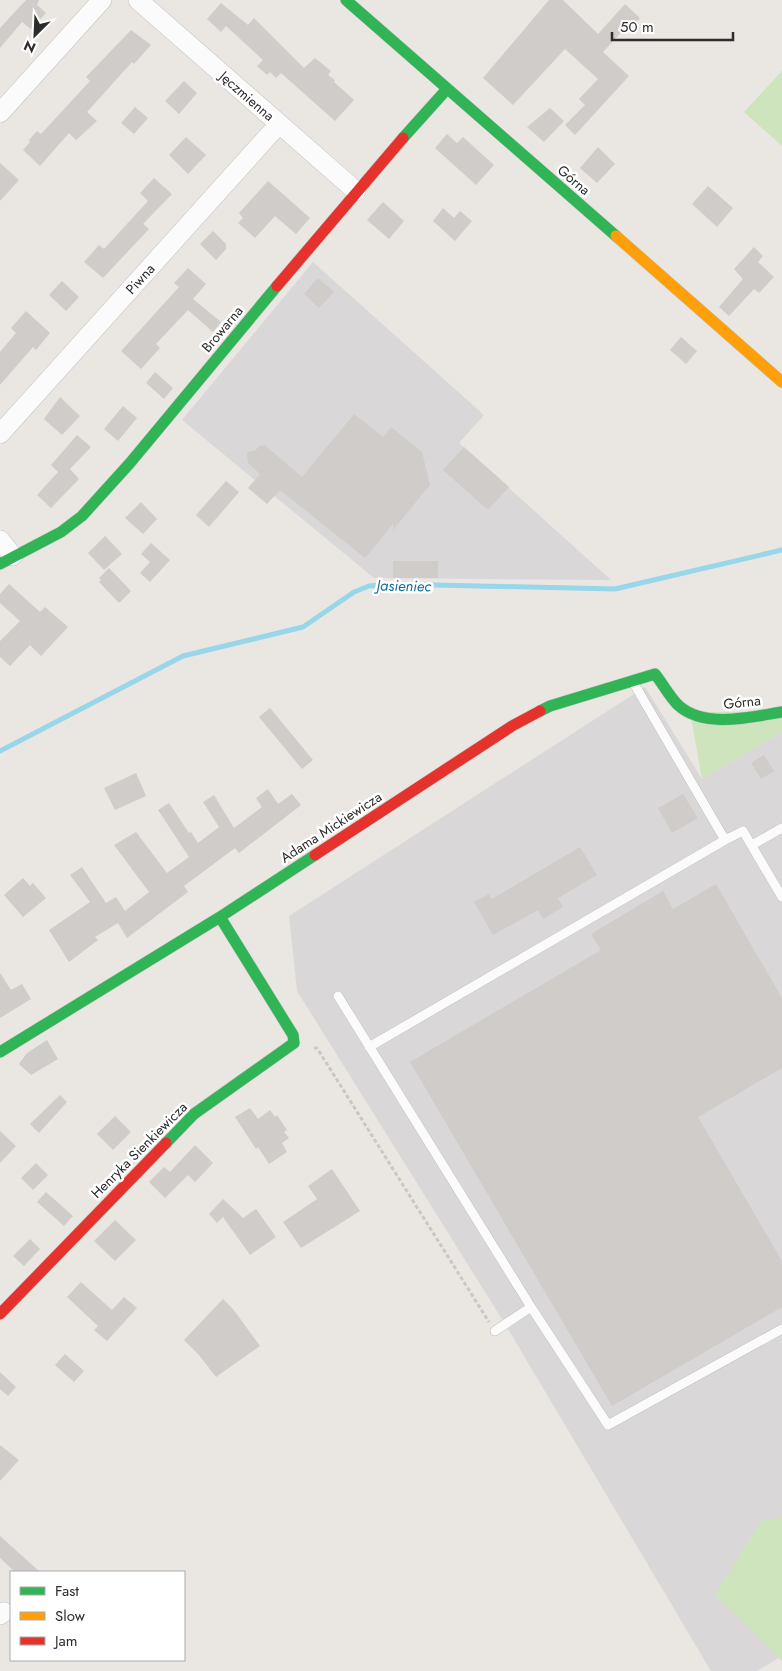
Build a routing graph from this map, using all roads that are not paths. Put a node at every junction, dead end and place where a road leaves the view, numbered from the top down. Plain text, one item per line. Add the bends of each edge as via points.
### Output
1 (102, 0) edge
2 (138, 0) edge
3 (346, 0) edge
4 (447, 90) junction
5 (0, 113) edge
6 (279, 124) junction
7 (356, 191) junction
8 (782, 382) edge
9 (0, 434) edge
10 (0, 540) edge
11 (7, 560) edge
12 (632, 679) junction
13 (678, 706) joint
14 (782, 712) edge
15 (782, 828) edge
16 (725, 840) junction
17 (752, 845) junction
18 (782, 897) edge
19 (220, 918) junction
20 (338, 996) dead end
21 (369, 1047) junction
22 (0, 1052) edge
23 (531, 1307) junction
24 (0, 1314) edge
25 (782, 1329) edge
26 (495, 1331) road end

1 - 5 street
2 - 6 street, Jęczmienna
3 - 4 street, Górna
4 - 7 street, Browarna
4 - 8 street, Górna
6 - 7 street, Jęczmienna
6 - 9 street, Piwna
7 - 11 street, Browarna via 130,464 88,509 61,532
10 - 11 street
12 - 13 street, Adama Mickiewicza via 655,674
12 - 16 lane
12 - 19 street, Adama Mickiewicza via 550,706 512,726
13 - 14 street, Górna via 723,720
15 - 17 lane
16 - 17 lane via 744,831
16 - 21 lane
17 - 18 lane
19 - 22 street, Adama Mickiewicza
19 - 24 street, Henryka Sienkiewicza via 293,1035 294,1043 194,1114
20 - 21 lane
21 - 23 lane
23 - 25 lane via 608,1425
23 - 26 lane

